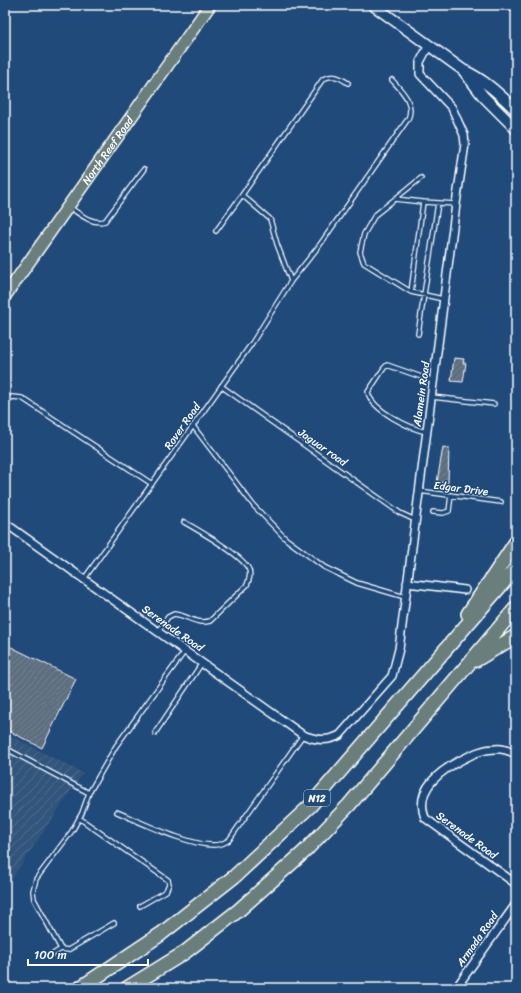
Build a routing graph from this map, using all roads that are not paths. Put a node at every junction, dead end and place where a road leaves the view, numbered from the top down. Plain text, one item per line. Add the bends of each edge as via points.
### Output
1 (210, 5) edge
2 (513, 5) edge
3 (375, 6) edge
4 (516, 7) edge
5 (429, 45) junction
6 (463, 70) junction
7 (392, 80) dead end
8 (348, 83) dead end
9 (516, 110) edge
10 (516, 129) edge
11 (144, 169) dead end
12 (421, 178) dead end
13 (242, 194) junction
14 (395, 199) junction
15 (422, 202) junction
16 (438, 203) junction
17 (456, 204) junction
18 (68, 206) junction
19 (216, 231) dead end
20 (291, 281) junction
21 (411, 292) junction
22 (424, 295) junction
23 (5, 296) edge
24 (444, 299) junction
25 (418, 334) dead end
26 (434, 381) junction
27 (221, 386) junction
28 (432, 397) junction
29 (5, 403) edge
30 (494, 404) dead end
31 (193, 426) junction
32 (427, 432) junction
33 (152, 484) junction
34 (419, 492) junction
35 (451, 495) junction
36 (501, 502) dead end
37 (433, 512) dead end
38 (415, 520) junction
39 (184, 522) dead end
40 (5, 523) edge
41 (516, 542) edge
42 (516, 568) edge
43 (84, 579) junction
44 (407, 583) junction
45 (464, 590) dead end
46 (406, 597) junction
47 (516, 608) edge
48 (158, 631) junction
49 (516, 636) edge
50 (449, 647) junction
51 (185, 650) junction
52 (202, 662) junction
53 (471, 662) junction
54 (155, 733) dead end
55 (304, 735) junction
56 (333, 739) joint
57 (5, 748) edge
58 (516, 754) edge
59 (89, 793) junction
60 (117, 812) dead end
61 (79, 818) junction
62 (516, 884) edge
63 (516, 904) edge
64 (140, 906) dead end
65 (114, 923) dead end
66 (61, 949) junction
67 (52, 954) dead end
68 (80, 988) edge
69 (126, 988) edge
70 (456, 988) edge

1 - 18 main road, North Reef Road
2 - 4 street
3 - 5 main road
5 - 6 main road
5 - 17 street, Alamein Road via 420,62 420,74 452,108 464,135 465,144
6 - 9 main road via 489,84
6 - 10 main road via 483,96
7 - 20 lane, Rover Road via 408,98 411,112 408,119
8 - 13 lane via 338,76 323,79
11 - 18 lane via 105,221 92,222
12 - 14 lane
13 - 19 lane
13 - 20 lane via 270,219
14 - 15 lane
14 - 21 lane via 375,215 364,234 360,252 364,263
15 - 16 lane
15 - 21 lane
16 - 17 lane
16 - 22 lane
17 - 24 street, Alamein Road
18 - 23 main road, North Reef Road
20 - 27 lane, Rover Road
21 - 22 lane
22 - 24 lane
22 - 25 lane
24 - 26 street, Alamein Road
26 - 28 street, Alamein Road
26 - 32 lane via 387,366 368,392 372,402 406,426
27 - 31 lane, Rover Road
27 - 38 lane, Jaguar road via 400,513
28 - 30 lane
28 - 32 street, Alamein Road
29 - 33 lane via 12,398 22,398
31 - 33 lane, Rover Road
31 - 46 lane via 254,506 286,539 324,567 357,583
32 - 34 street, Alamein Road
33 - 43 lane, Rover Road
34 - 35 lane, Edgar Drive
34 - 38 street, Alamein Road
35 - 36 lane, Edgar Drive
35 - 37 lane via 449,511
38 - 44 street, Alamein Road
39 - 48 lane via 209,536 240,560 250,570 250,578 247,585 210,621 196,622 174,614 168,617
40 - 43 street, Serenade Road
41 - 50 highway via 459,626
42 - 50 highway, N12
43 - 48 street, Serenade Road
44 - 45 street
44 - 46 street, Alamein Road
46 - 56 street, Alamein Road via 399,649 392,676 340,735
47 - 53 highway, N12
48 - 51 street, Serenade Road
49 - 53 highway
50 - 68 highway, N12 via 304,812 235,876 161,934
51 - 52 street, Serenade Road
51 - 59 lane via 116,746
52 - 54 lane
52 - 55 street, Serenade Road
53 - 69 highway, N12 via 349,805 304,852 239,910 184,953
55 - 56 street, Serenade Road via 313,739
55 - 60 lane via 229,840 220,845 164,833
57 - 59 lane
58 - 62 street, Serenade Road via 507,750 480,751 449,766 437,775 425,792 422,810 425,818
59 - 61 lane
61 - 64 lane via 168,880 166,890
61 - 66 lane via 36,879 33,891 34,899
63 - 70 street, Armada Road
65 - 66 lane via 68,950
66 - 67 lane

